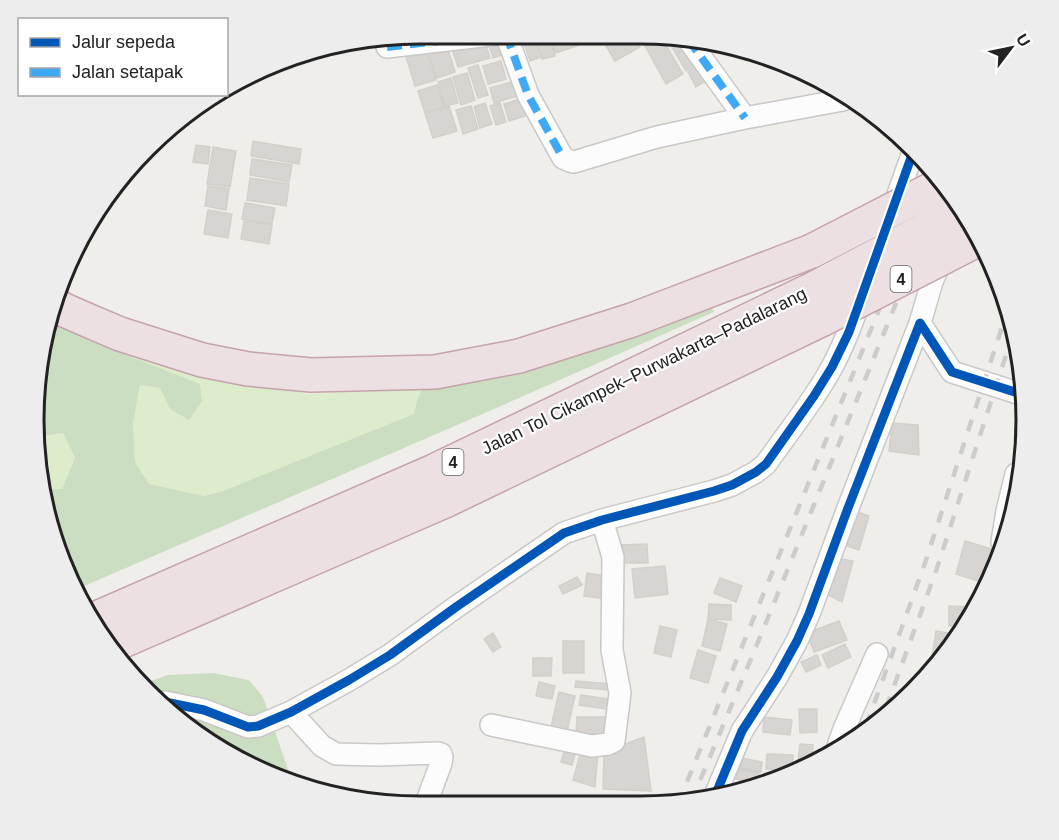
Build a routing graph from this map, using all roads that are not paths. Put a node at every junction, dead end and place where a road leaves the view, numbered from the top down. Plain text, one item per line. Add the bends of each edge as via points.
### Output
1 (407, 44) edge
2 (511, 44) edge
3 (387, 47) dead end
4 (695, 48) edge
5 (838, 101) edge
6 (745, 118) junction
7 (910, 160) edge
8 (935, 188) edge
9 (955, 216) edge
10 (958, 221) edge
11 (971, 242) edge
12 (816, 305) junction
13 (61, 307) edge
14 (921, 323) junction
15 (1015, 392) edge
16 (602, 520) junction
17 (99, 617) edge
18 (117, 643) edge
19 (877, 654) dead end
20 (173, 704) edge
21 (291, 712) junction
22 (491, 725) dead end
23 (852, 730) edge
24 (718, 788) edge
25 (429, 796) edge

1 - 3 street
2 - 6 street via 528,95 563,158 570,162 657,137
4 - 6 street
5 - 6 street
7 - 16 street via 849,332 832,367 766,464 732,485
8 - 13 highway, bridge via 812,251 621,324 519,356 435,372 311,375 248,369 202,360 120,334
9 - 12 highway, Jalan Tol Cikampek–Purwakarta–Padalarang / 4, bridge
10 - 14 street via 932,282
11 - 12 highway, Jalan Tol Cikampek–Purwakarta–Padalarang / 4, bridge
12 - 17 highway, Jalan Tol Cikampek–Purwakarta–Padalarang / 4
12 - 18 highway, Jalan Tol Cikampek–Purwakarta–Padalarang / 4 via 447,500
14 - 15 street via 952,372
14 - 24 street via 809,614 777,677 742,731
16 - 21 street via 564,533 390,655
16 - 22 street via 613,557 612,650 620,693 614,741 592,746
19 - 23 street
20 - 21 street via 204,710 248,727
21 - 25 street via 322,746 336,754 441,754

